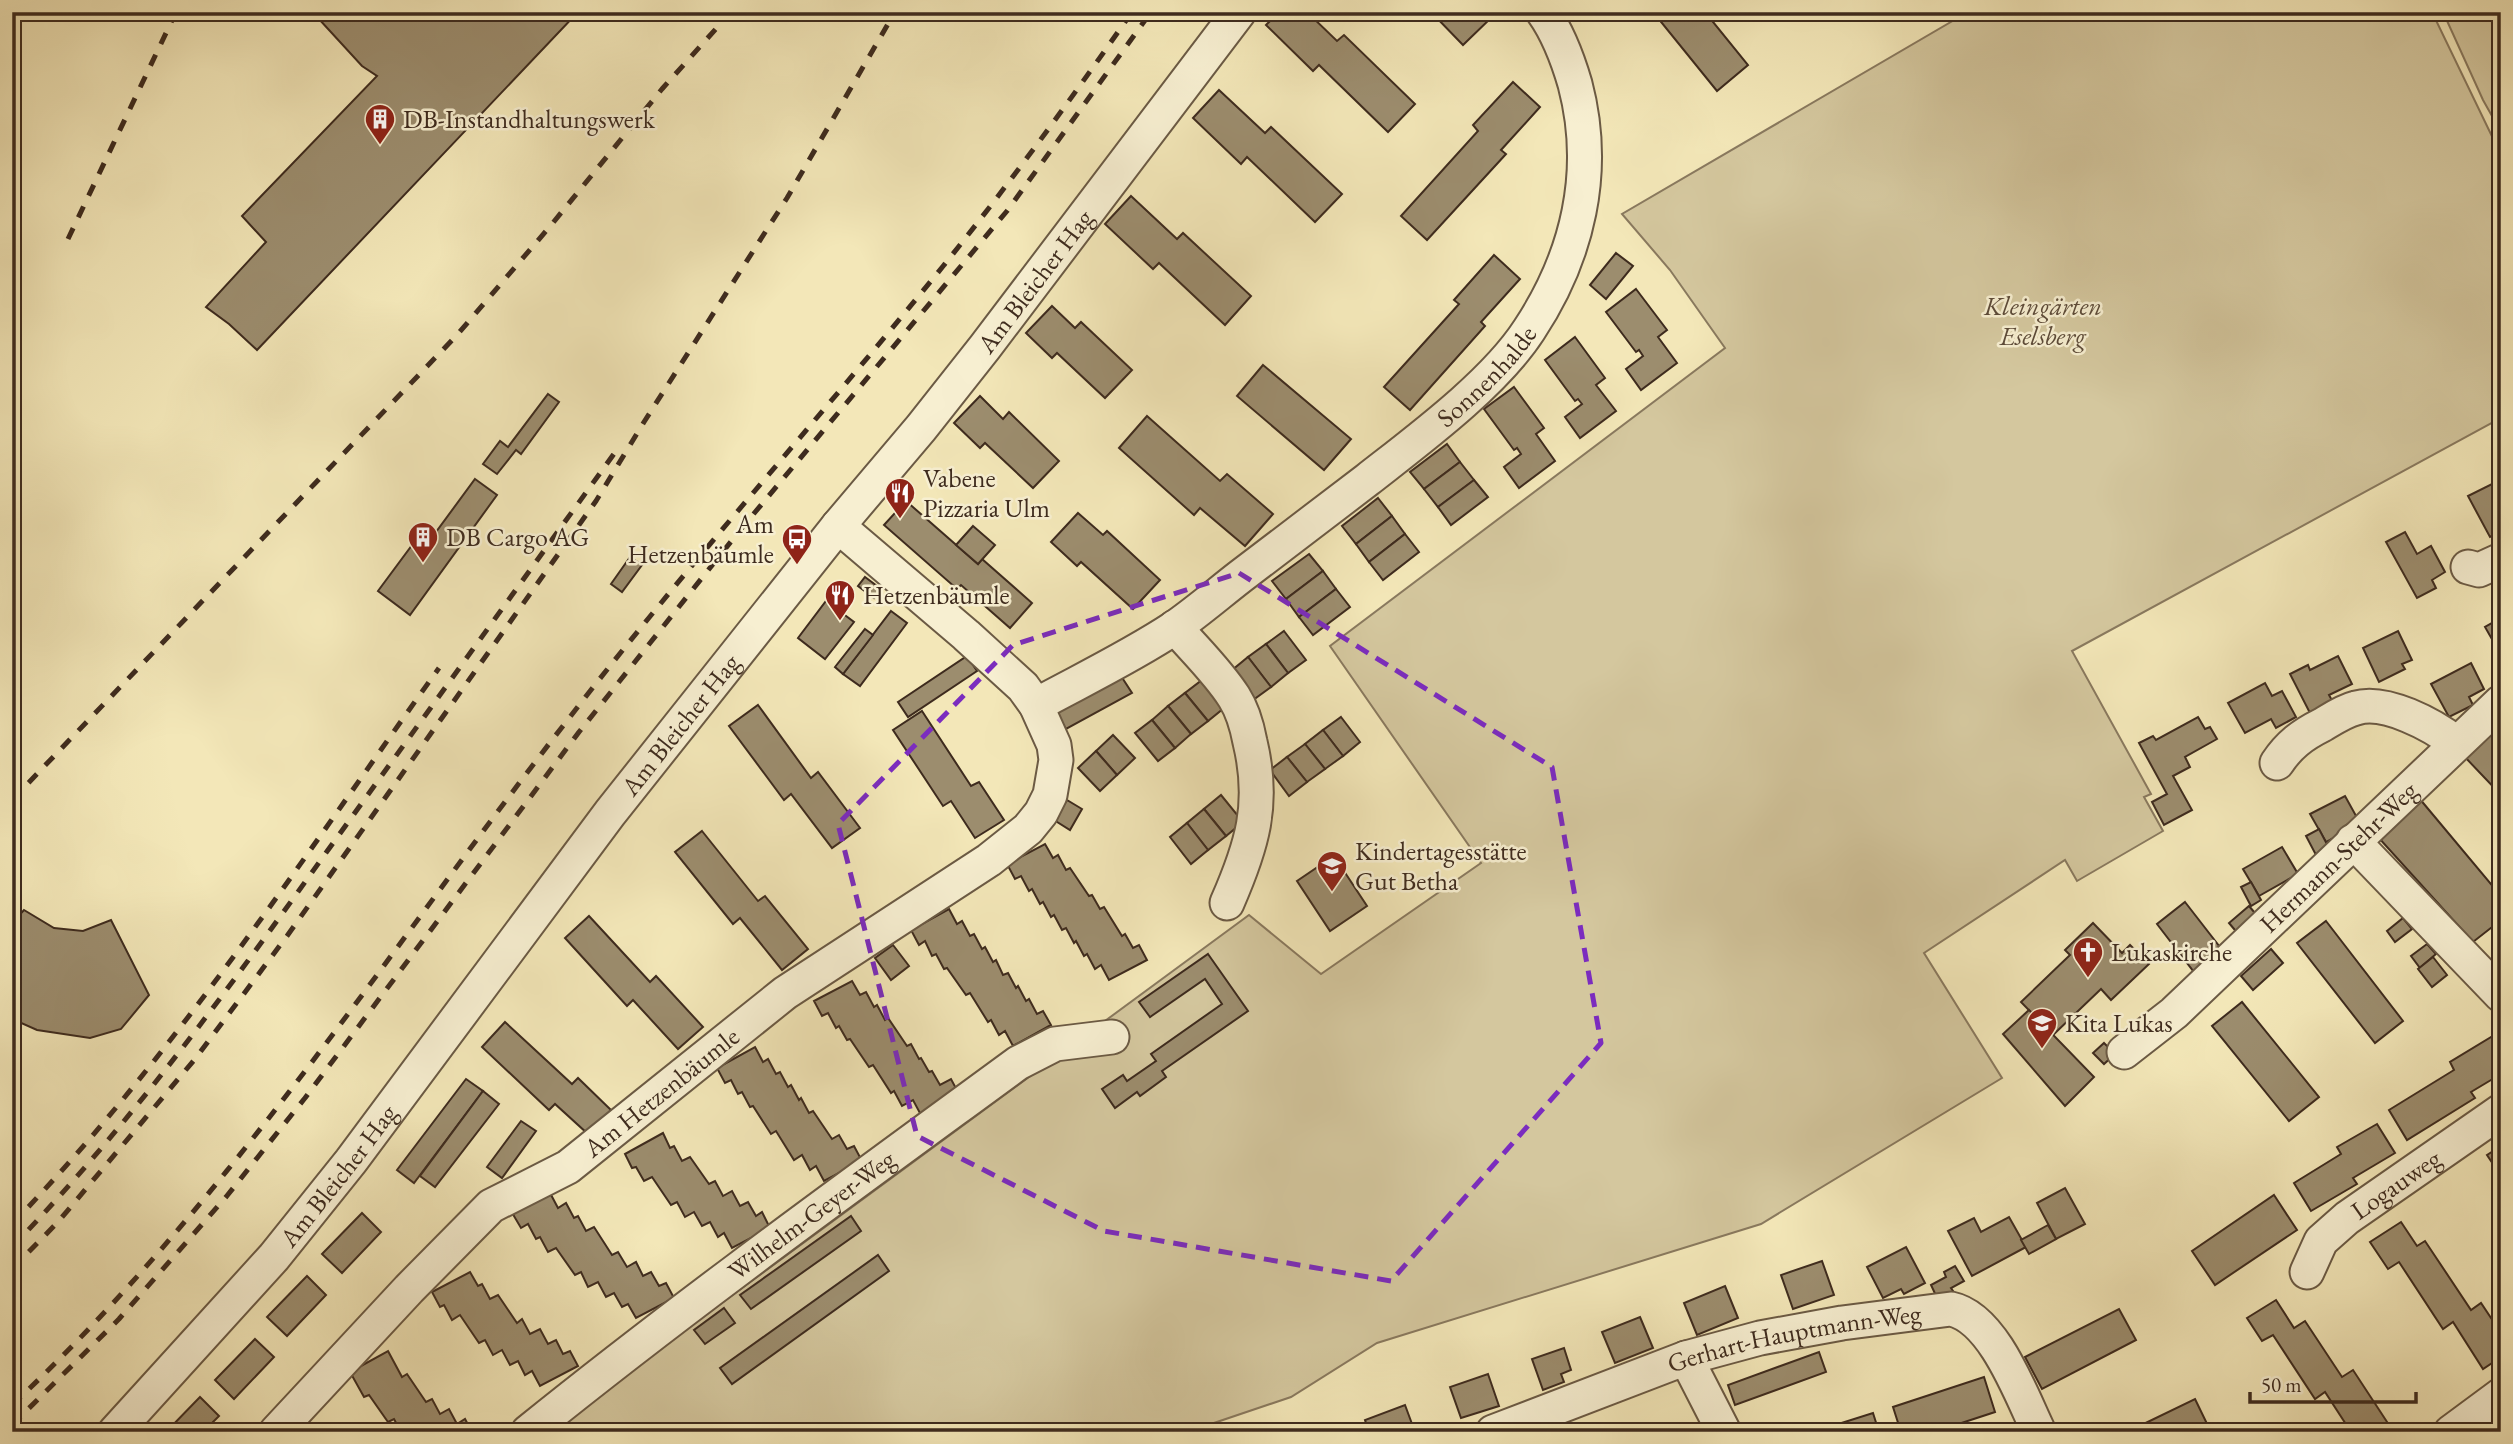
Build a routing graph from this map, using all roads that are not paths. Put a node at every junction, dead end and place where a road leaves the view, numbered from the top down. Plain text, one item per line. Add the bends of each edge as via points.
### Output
1 (1238, 12) edge
2 (1543, 12) edge
3 (838, 526) junction
4 (2501, 560) edge
5 (2468, 567) dead end
6 (1175, 627) junction
7 (2501, 702) edge
8 (1036, 705) junction
9 (2456, 743) junction
10 (2277, 764) dead end
11 (2353, 841) junction
12 (1227, 903) dead end
13 (2501, 995) edge
14 (1112, 1037) dead end
15 (2123, 1052) dead end
16 (2501, 1111) edge
17 (2307, 1272) dead end
18 (1686, 1358) junction
19 (2501, 1395) edge
20 (2460, 1429) edge
21 (115, 1432) edge
22 (276, 1432) edge
23 (528, 1432) edge
24 (1493, 1432) edge
25 (1724, 1432) edge
26 (2039, 1432) edge

1 - 3 street, Am Bleicher Hag via 985,346
2 - 6 street, Sonnenhalde via 1570,66 1580,106 1585,182 1575,237 1556,284 1529,331 1503,363 1400,454
3 - 8 street, Am Hetzenbäumle via 966,635 1023,687
3 - 21 street, Am Bleicher Hag via 610,813 334,1182 274,1257
4 - 5 street via 2479,570
6 - 8 street, Sonnenhalde
6 - 12 street via 1234,697 1244,716 1257,771 1252,830
7 - 9 street, Hermann-Stehr-Weg
8 - 22 street, Am Hetzenbäumle via 1054,746 1055,775 1051,795 1028,829 989,860 785,993 568,1167 491,1206
9 - 10 street via 2427,723 2370,706 2356,708 2305,734 2288,747
9 - 11 street, Hermann-Stehr-Weg
11 - 13 street
11 - 15 street, Hermann-Stehr-Weg via 2174,1013
14 - 23 street, Wilhelm-Geyer-Weg via 1055,1044 1018,1063 739,1267
16 - 17 street, Logauweg via 2347,1218 2321,1241
18 - 24 street, Gerhart-Hauptmann-Weg
18 - 25 street
18 - 26 street, Gerhart-Hauptmann-Weg via 1760,1338 1951,1309 1975,1321 1997,1349
19 - 20 street

